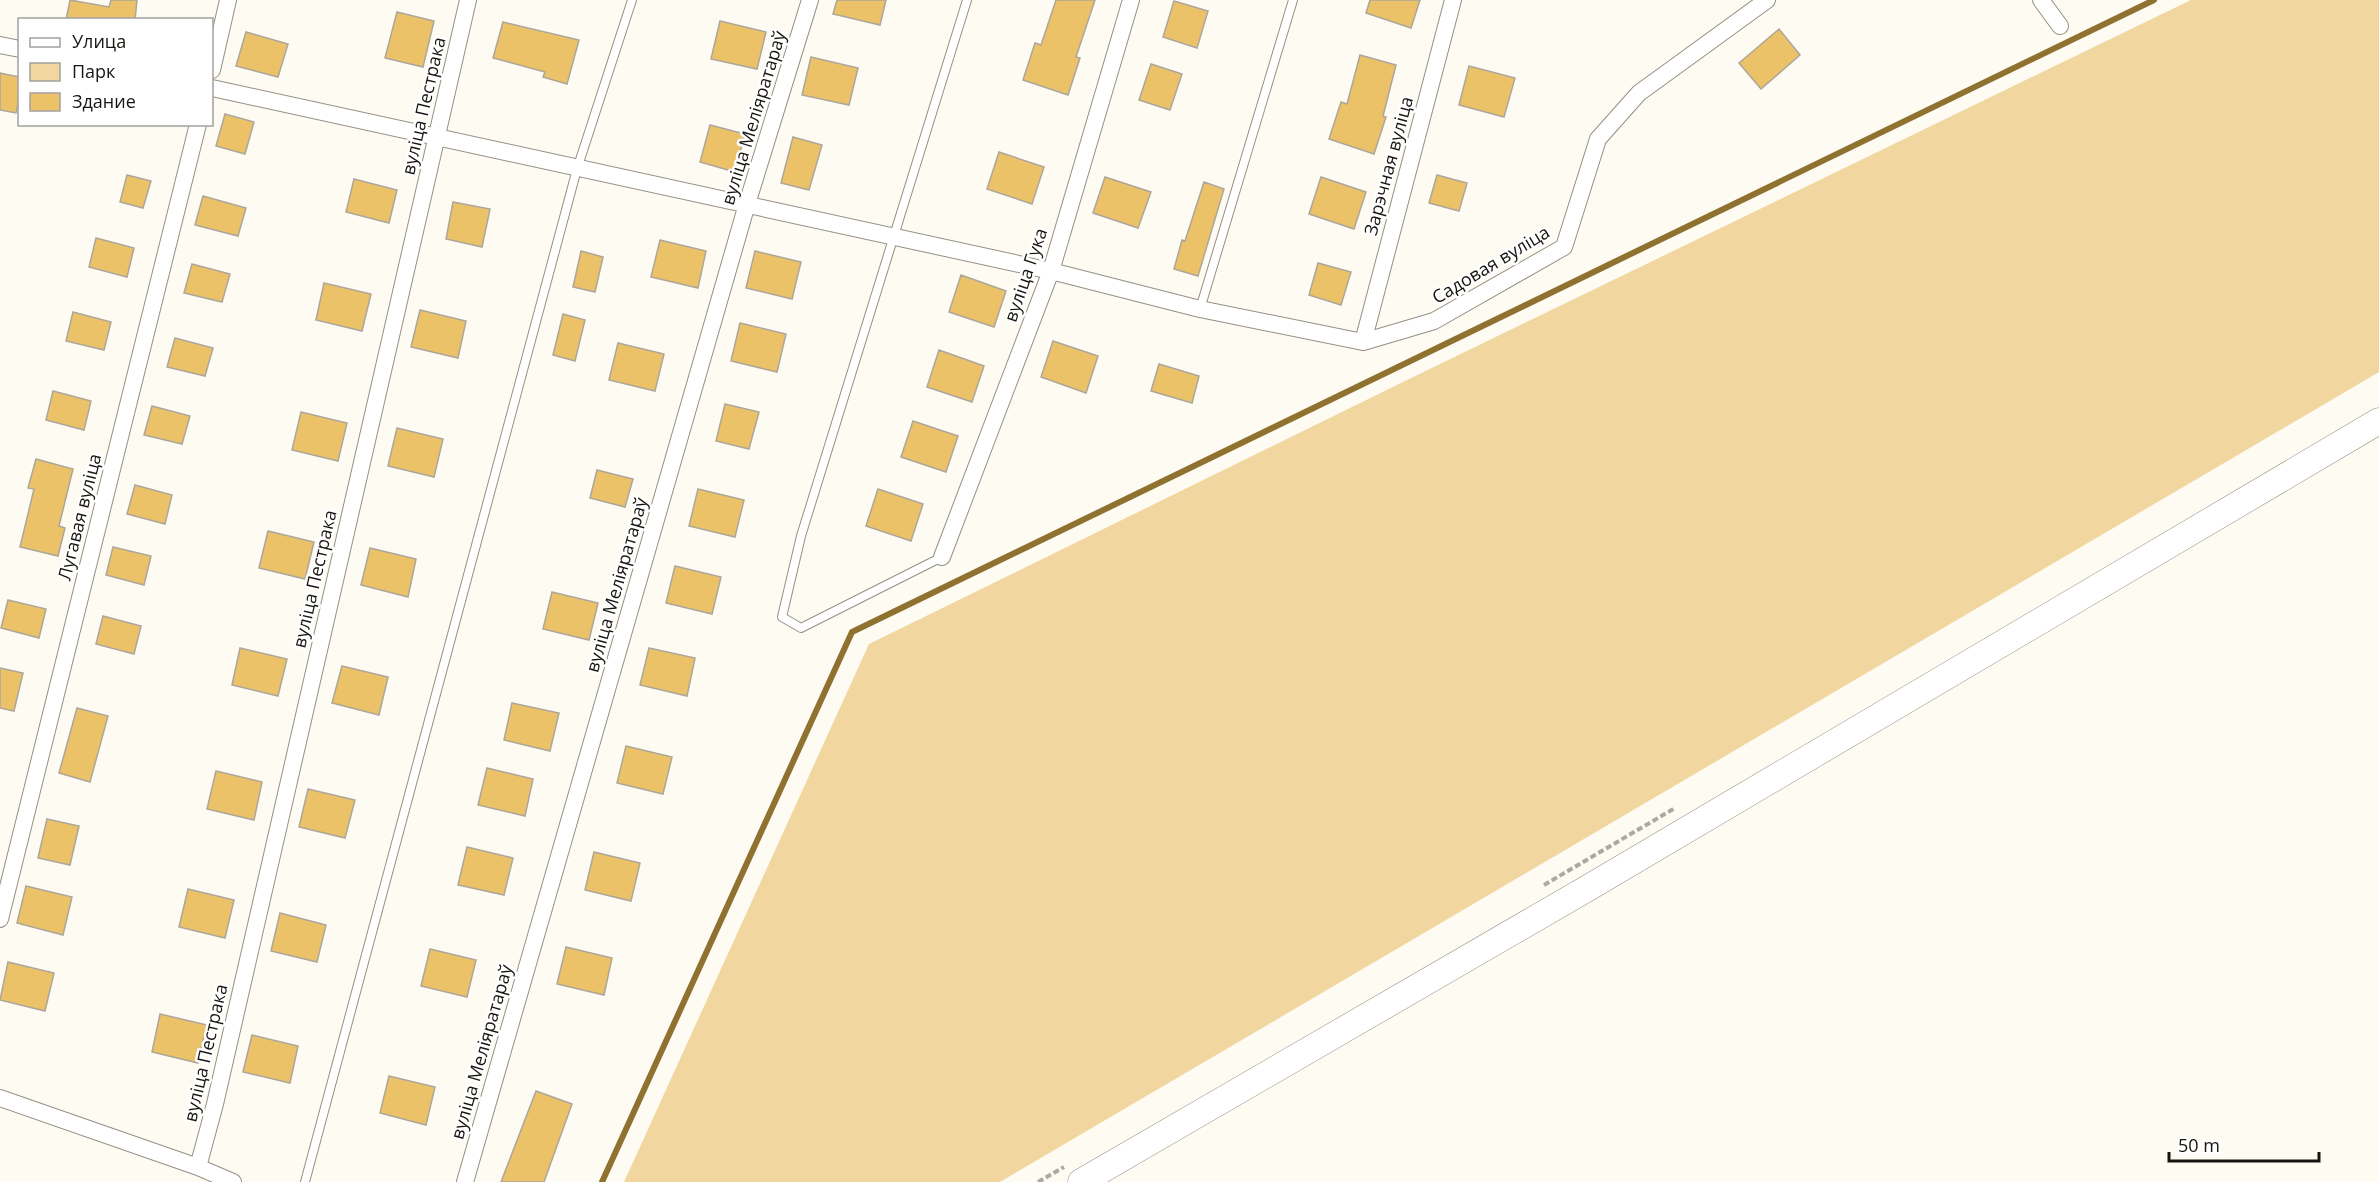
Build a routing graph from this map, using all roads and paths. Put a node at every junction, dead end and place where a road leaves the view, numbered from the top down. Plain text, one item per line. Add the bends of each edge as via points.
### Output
1 (228, 0) edge
2 (468, 0) edge
3 (632, 0) edge
4 (810, 0) edge
5 (967, 0) edge
6 (1131, 0) edge
7 (1293, 0) edge
8 (1453, 0) edge
9 (1767, 0) edge
10 (2041, 0) edge
11 (2060, 26) dead end
12 (0, 45) edge
13 (18, 49) edge
14 (213, 66) edge
15 (213, 88) edge
16 (198, 126) edge
17 (436, 138) junction
18 (577, 169) junction
19 (747, 204) junction
20 (895, 238) junction
21 (1051, 271) junction
22 (1200, 309) junction
23 (1363, 342) junction
24 (2379, 421) edge
25 (942, 557) joint
26 (0, 919) edge
27 (0, 1098) edge
28 (198, 1167) junction
29 (233, 1182) edge
30 (305, 1182) edge
31 (465, 1182) edge
32 (1081, 1182) edge

1 - 14 street
2 - 17 street, вуліца Пестрака
3 - 18 lane
4 - 19 street, вуліца Меліяратараў
5 - 20 lane
6 - 21 street, вуліца Гука
7 - 22 lane
8 - 23 street, Зарэчная вуліца
9 - 23 street, Садовая вуліца via 1639,93 1598,139 1564,247 1434,321
10 - 11 street
12 - 13 street
15 - 17 street
16 - 26 street, Лугавая вуліца
17 - 18 street
17 - 28 street, вуліца Пестрака
18 - 19 street
18 - 30 lane
19 - 20 street
19 - 31 street, вуліца Меліяратараў
20 - 21 street
20 - 25 lane via 801,536 782,617 801,628
21 - 22 street
21 - 25 street, вуліца Гука
22 - 23 street
24 - 32 main road
27 - 28 street
28 - 29 street

